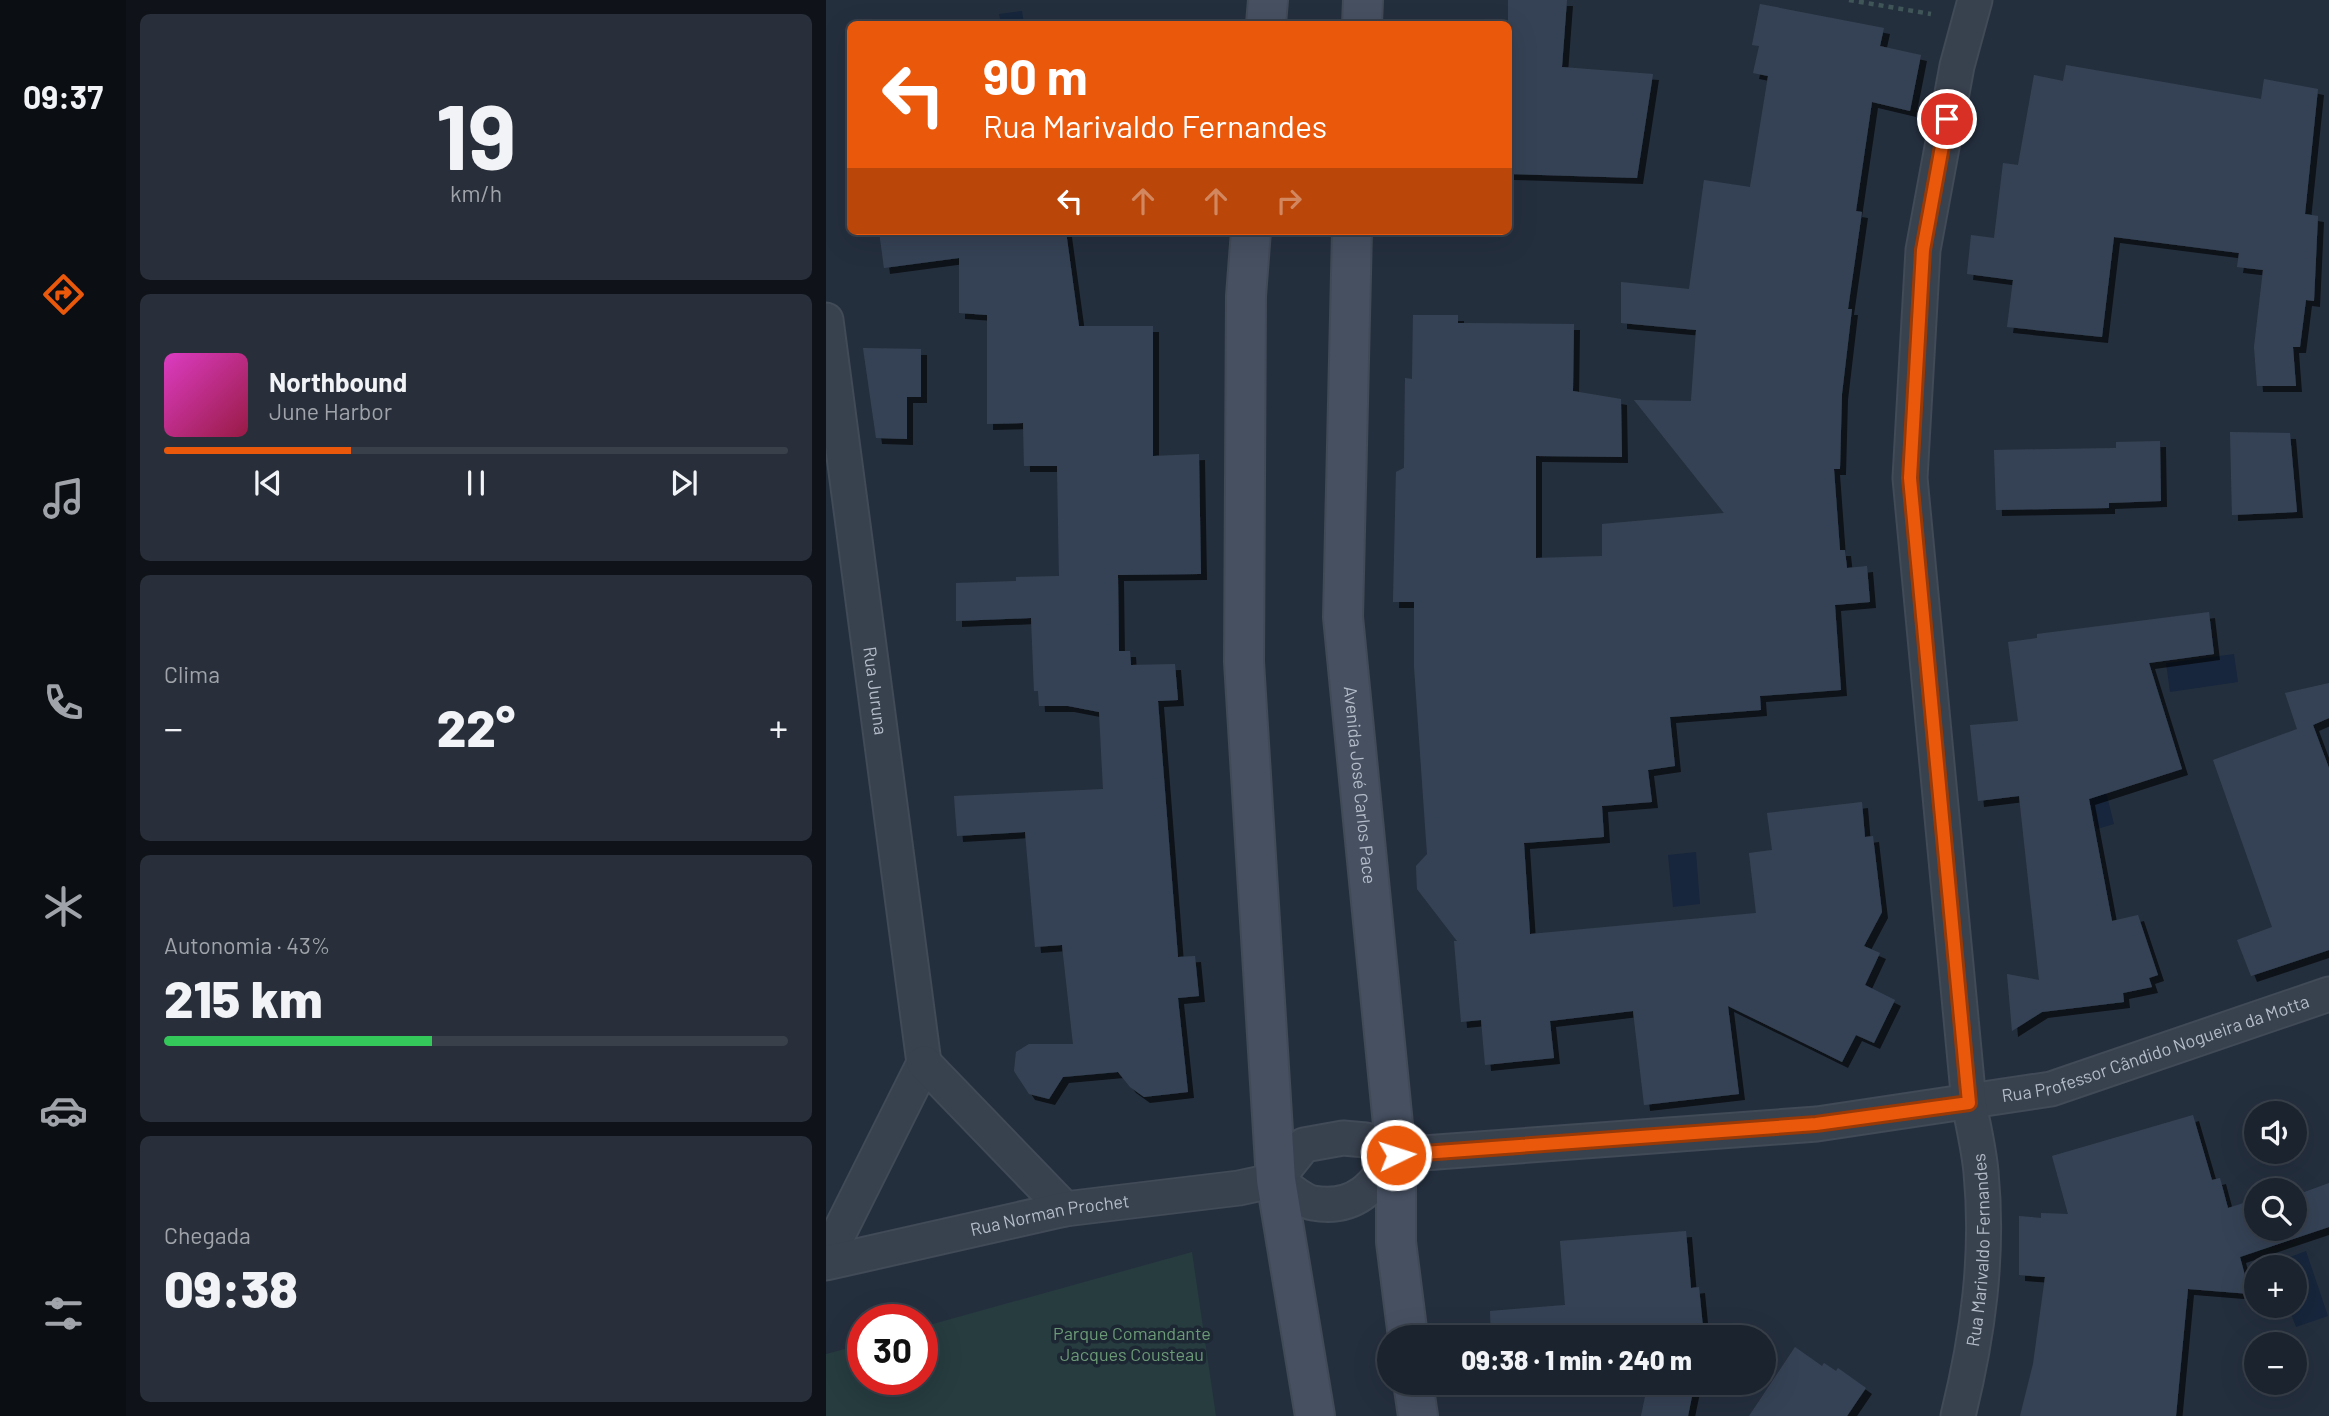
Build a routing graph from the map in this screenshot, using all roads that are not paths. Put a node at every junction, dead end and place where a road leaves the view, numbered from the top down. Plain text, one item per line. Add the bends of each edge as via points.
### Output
1 (1268, 0) edge
2 (1363, 0) edge
3 (1973, 11) edge
4 (1266, 21) edge
5 (1362, 21) edge
6 (1251, 235) edge
7 (1352, 235) edge
8 (826, 320) edge
9 (2329, 994) edge
10 (924, 1063) junction
11 (1969, 1103) junction
12 (1396, 1155) junction
13 (1276, 1180) junction
14 (1065, 1209) junction
15 (826, 1261) edge
16 (1406, 1325) edge
17 (1415, 1395) edge
18 (1315, 1416) edge
19 (1418, 1416) edge
20 (1958, 1416) edge

1 - 4 main road
2 - 5 main road
3 - 11 street, Rua Marivaldo Fernandes via 1957,66 1923,250 1910,478
6 - 13 main road via 1246,296 1244,662
7 - 12 main road, Avenida José Carlos Pace via 1343,617
8 - 10 street, Rua Juruna
9 - 11 street, Rua Professor Cândido Nogueira da Motta via 2052,1089
10 - 14 street
10 - 15 street
11 - 12 street, Rua Professor Cândido Nogueira da Motta via 1816,1124
11 - 20 street, Rua Marivaldo Fernandes via 1981,1171 1984,1262 1975,1345
12 - 13 street via 1366,1140 1343,1138 1304,1145
12 - 13 street via 1372,1189 1351,1201 1312,1203
12 - 16 main road, Avenida José Carlos Pace via 1396,1242
13 - 14 street, Rua Norman Prochet
13 - 18 main road
14 - 15 street, Rua Norman Prochet
17 - 19 main road

